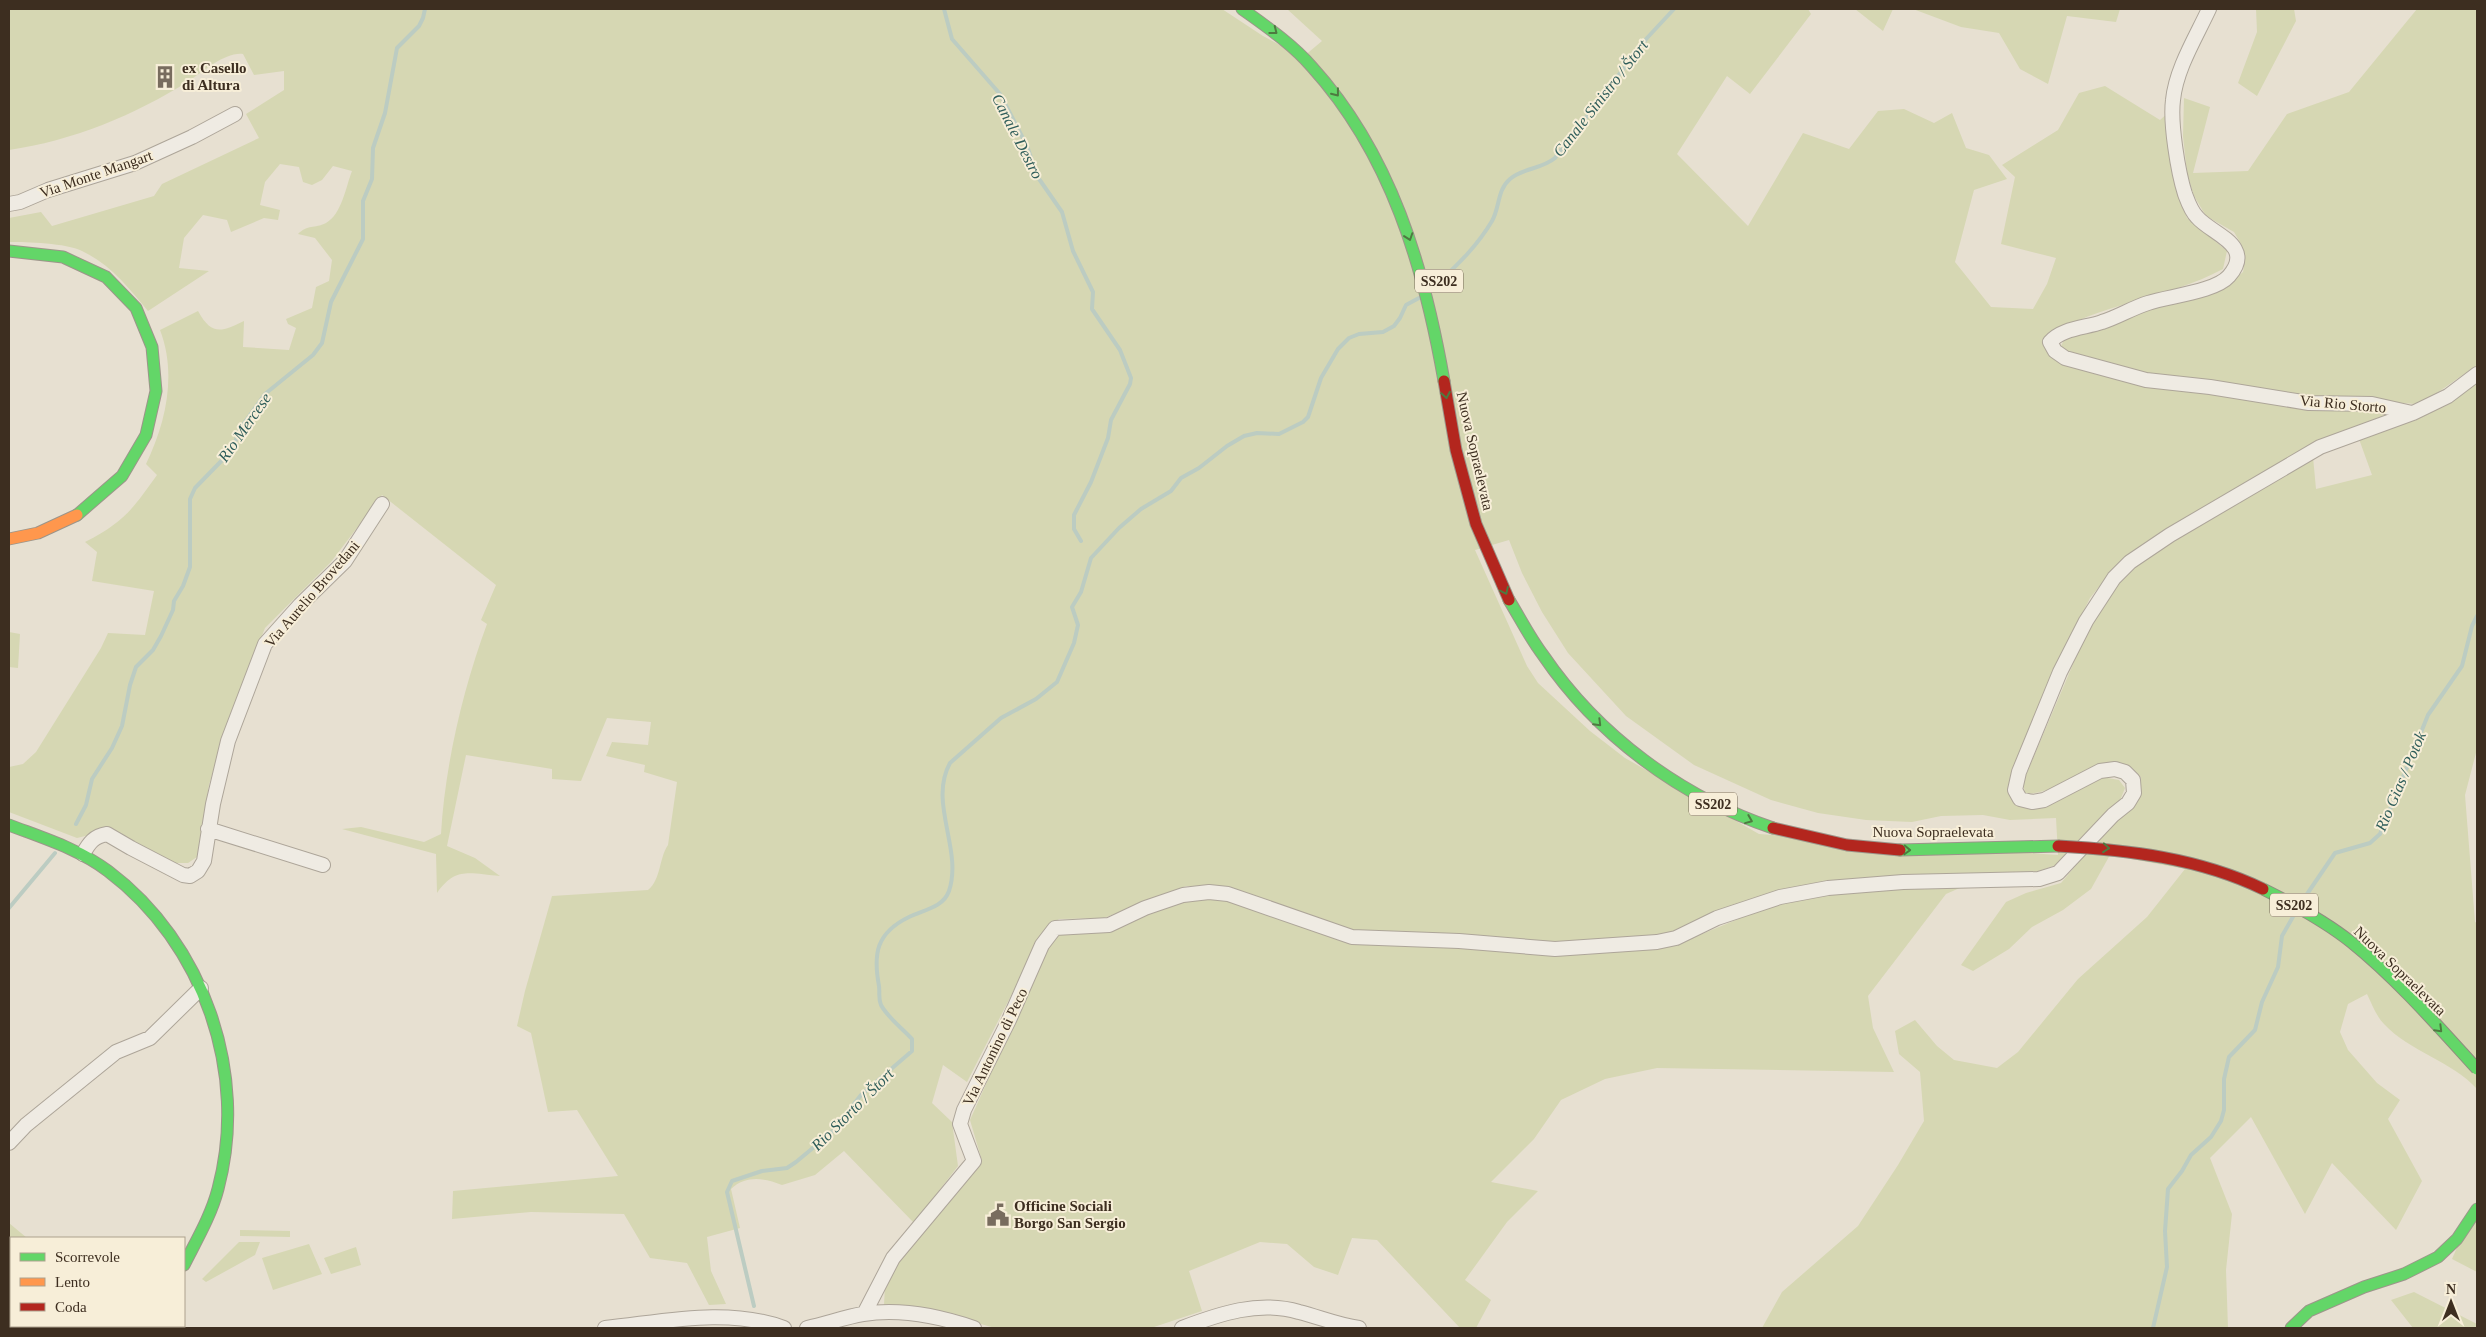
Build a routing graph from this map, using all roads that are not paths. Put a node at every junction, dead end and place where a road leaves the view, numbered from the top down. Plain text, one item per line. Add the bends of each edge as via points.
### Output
1 (1242, 9) edge
2 (2209, 9) edge
3 (235, 114) dead end
4 (9, 204) edge
5 (9, 252) edge
6 (2477, 374) edge
7 (2413, 413) junction
8 (382, 504) dead end
9 (9, 538) edge
10 (9, 825) edge
11 (208, 829) junction
12 (2082, 830) dead end
13 (2115, 832) dead end
14 (83, 854) junction
15 (323, 865) dead end
16 (1055, 928) joint
17 (201, 988) junction
18 (2477, 1069) edge
19 (9, 1144) edge
20 (2477, 1209) edge
21 (185, 1263) edge
22 (864, 1314) junction
23 (665, 1325) edge
24 (605, 1328) edge
25 (784, 1328) edge
26 (807, 1328) edge
27 (974, 1328) edge
28 (1182, 1328) edge
29 (1359, 1328) edge
30 (2291, 1328) edge

1 -> 18 main road, Nuova Sopraelevata / SS202, bridge via 1276,31 1327,83 1350,113 1385,174 1399,207 1428,300 1456,451 1486,547 1514,613 1556,676 1629,752 1672,782 1750,821 1781,831 1855,846 1928,851 2058,846 2110,848 2162,855 2211,868 2273,894 2351,942
2 - 7 street, Via Rio Storto via 2181,71 2173,100 2175,131 2181,180 2189,205 2198,219 2231,242 2236,252 2234,270 2210,288 2147,304 2056,336 2050,342 2055,351 2065,358 2146,380 2309,403 2372,404
3 - 4 street, Via Monte Mangart via 135,163
5 - 9 main road via 33,250 68,256 111,281 126,296 147,329 157,375 148,429 119,480 104,496 56,527
6 - 7 street via 2448,396
7 - 16 street, Via Rio Storto via 2320,447 2170,536 2130,562 2114,578 2086,621 2060,672 2019,772 2015,790 2020,799 2044,800 2100,771 2114,769 2125,772 2133,780 2134,793 2128,803 2058,873 2039,879 2013,881 1903,882 1828,888 1780,897 1743,909 1676,938 1577,949 1459,940 1352,937 1228,894 1209,892 1166,900 1109,925
8 - 11 street, Via Aurelio Brovedani via 344,560 265,644 228,741
10 - 14 main road
11 - 14 street, Via Aurelio Brovedani via 204,861 190,876 170,869 107,834 98,835 89,842
11 - 15 street
12 - 13 main road
14 - 17 main road via 134,892 155,915 174,938
16 - 22 street, Via Antonino di Peco via 1042,945 964,1110 960,1124 974,1161 893,1258
17 - 19 street via 150,1038 116,1052 26,1125
17 - 21 main road via 218,1033 223,1062 227,1096 225,1148 218,1189
20 - 30 main road via 2462,1233 2438,1257 2404,1274 2309,1311
22 - 26 street
22 - 27 street via 916,1314
23 - 24 street
23 - 25 street via 724,1316
28 - 29 street via 1251,1308 1298,1311 1317,1319

